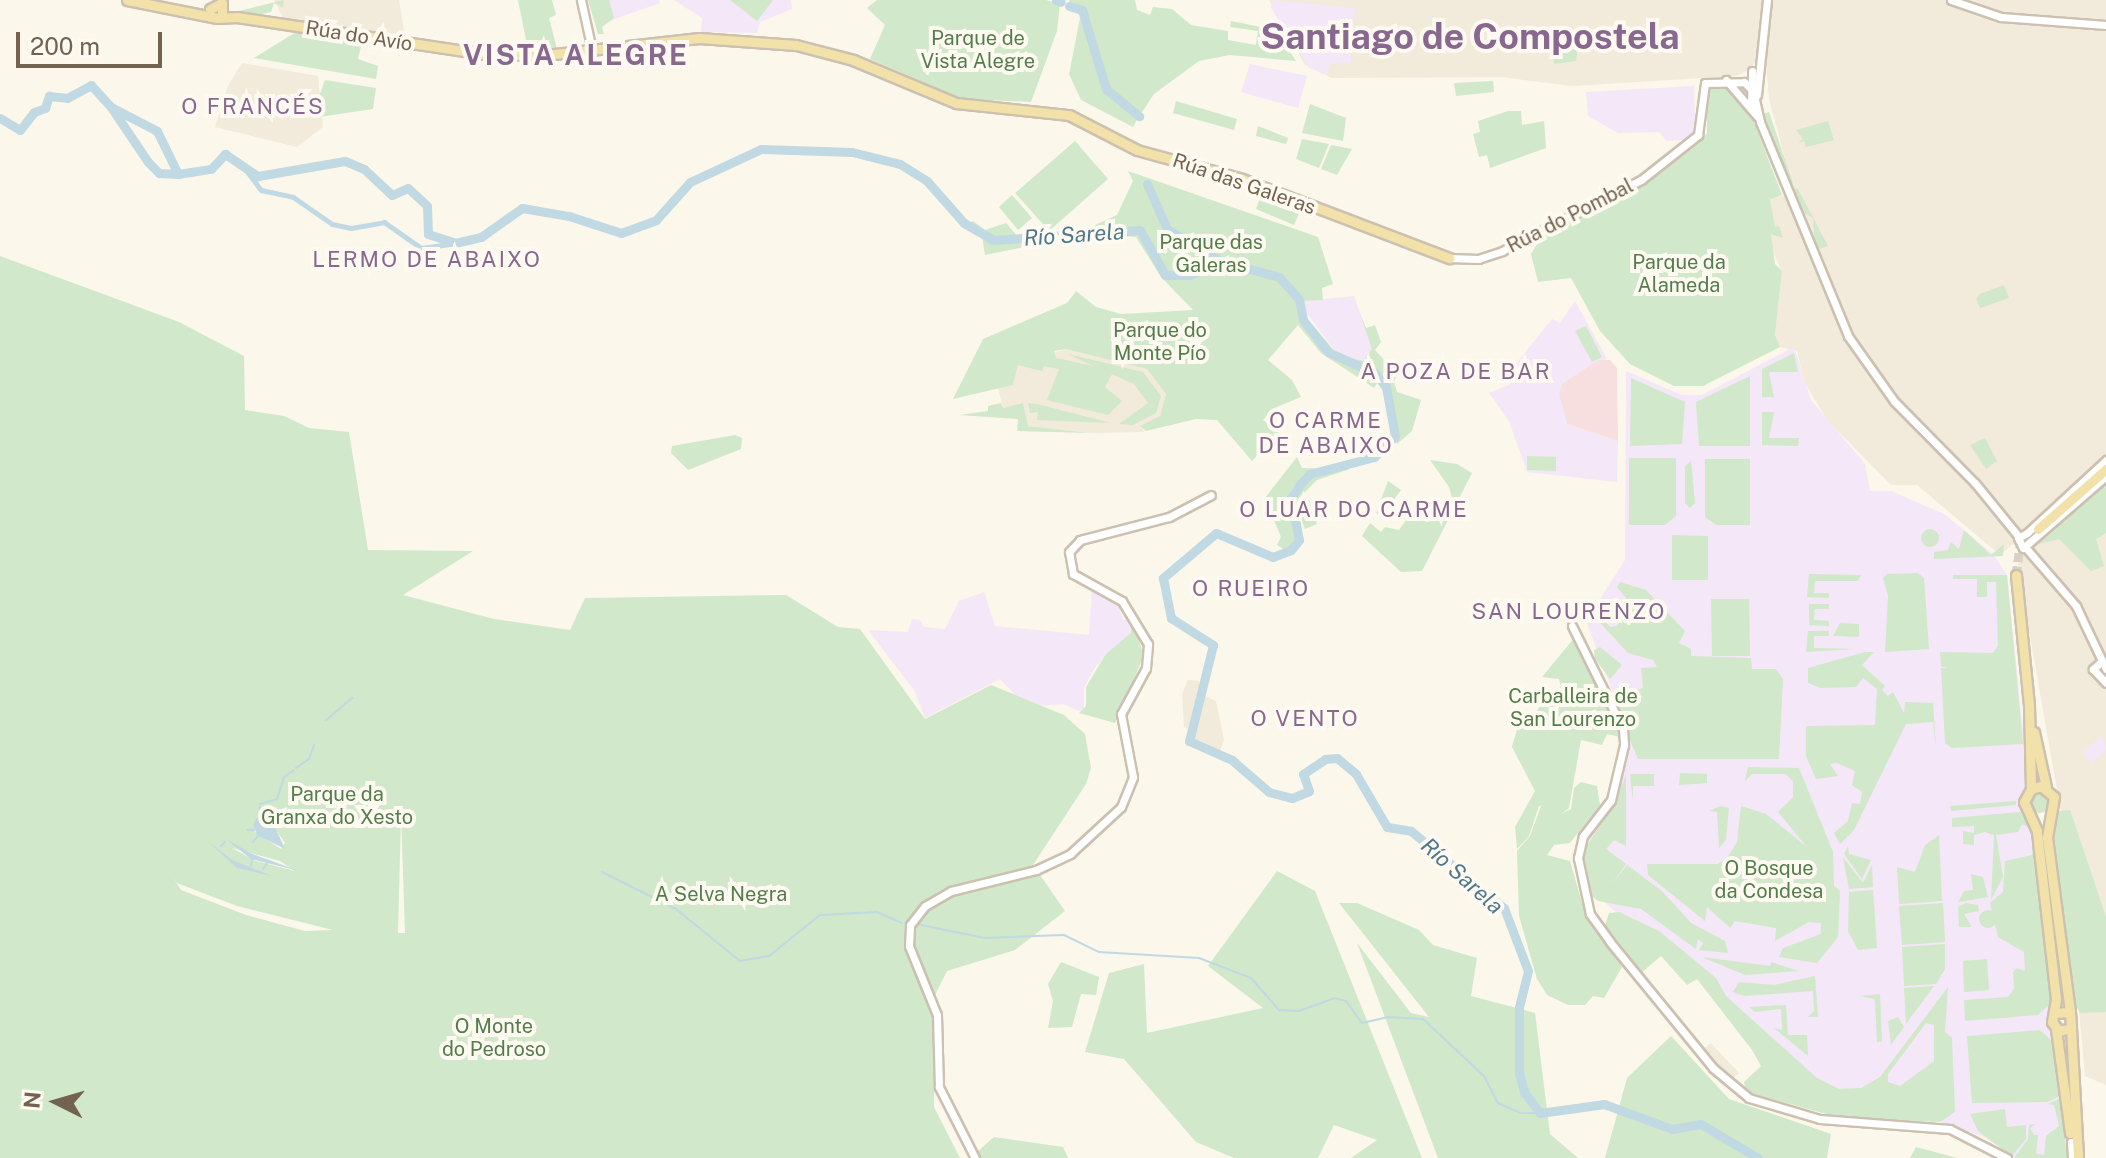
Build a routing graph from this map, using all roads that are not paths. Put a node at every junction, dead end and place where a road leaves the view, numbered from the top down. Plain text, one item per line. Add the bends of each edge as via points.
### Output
1 (127, 0) edge
2 (581, 0) edge
3 (1767, 0) edge
4 (1951, 0) edge
5 (2106, 25) edge
6 (592, 50) junction
7 (1756, 68) junction
8 (1758, 78) junction
9 (1735, 82) junction
10 (1749, 86) junction
11 (1755, 110) junction
12 (1131, 146) junction
13 (1350, 218) junction
14 (1449, 258) joint
15 (2105, 467) edge
16 (1211, 495) dead end
17 (2038, 529) tunnel mouth
18 (2023, 534) junction
19 (2030, 545) junction
20 (2016, 575) tunnel mouth
21 (1572, 626) dead end
22 (2104, 666) edge
23 (2106, 683) edge
24 (2029, 706) junction
25 (2046, 787) junction
26 (2031, 789) junction
27 (2049, 814) junction
28 (2031, 815) junction
29 (2070, 1012) junction
30 (2055, 1013) junction
31 (2071, 1028) junction
32 (2056, 1029) junction
33 (975, 1158) edge
34 (2007, 1158) edge
35 (2074, 1158) edge

1 - 6 main road, Rúa do Avío via 509,56
2 - 6 street
3 - 7 street
4 - 5 street via 2019,19
6 - 12 main road, Rúa do Avío via 699,38 788,43 853,60 956,103 1069,115
7 - 8 street
7 - 9 street
7 - 10 street
8 - 10 street
8 - 11 street
9 - 10 street
9 - 11 street
9 - 14 street, Rúa do Pombal via 1705,83 1700,91 1700,131 1641,180 1513,246 1478,259
10 - 11 street
11 - 18 street via 1845,331 1883,387
12 - 13 main road, Rúa das Galeras via 1219,165
12 - 13 main road, Rúa das Galeras via 1224,173 1336,218
13 - 14 main road, Rúa das Galeras
15 - 17 main road
15 - 18 street
15 - 19 street
16 - 33 street via 1169,517 1080,540 1069,552 1073,574 1122,601 1148,644 1146,668 1121,714 1133,770 1127,798 1110,821 1070,854 1036,870 951,891 916,915 909,946 933,1001 939,1087
18 - 19 street
18 - 19 street
19 - 22 street via 2080,612
20 - 24 main road
21 - 34 street via 1624,737 1611,800 1583,836 1578,858 1587,907 1713,1068 1749,1098 1820,1119 1956,1130
22 - 23 street via 2098,674
24 - 25 main road
24 - 26 main road
25 - 26 main road
25 - 27 main road via 2055,802
26 - 28 main road via 2024,802
27 - 28 main road
27 - 29 main road
28 - 30 main road
29 - 30 main road
29 - 31 main road
30 - 32 main road
31 - 32 main road
31 - 35 main road
32 - 35 main road

